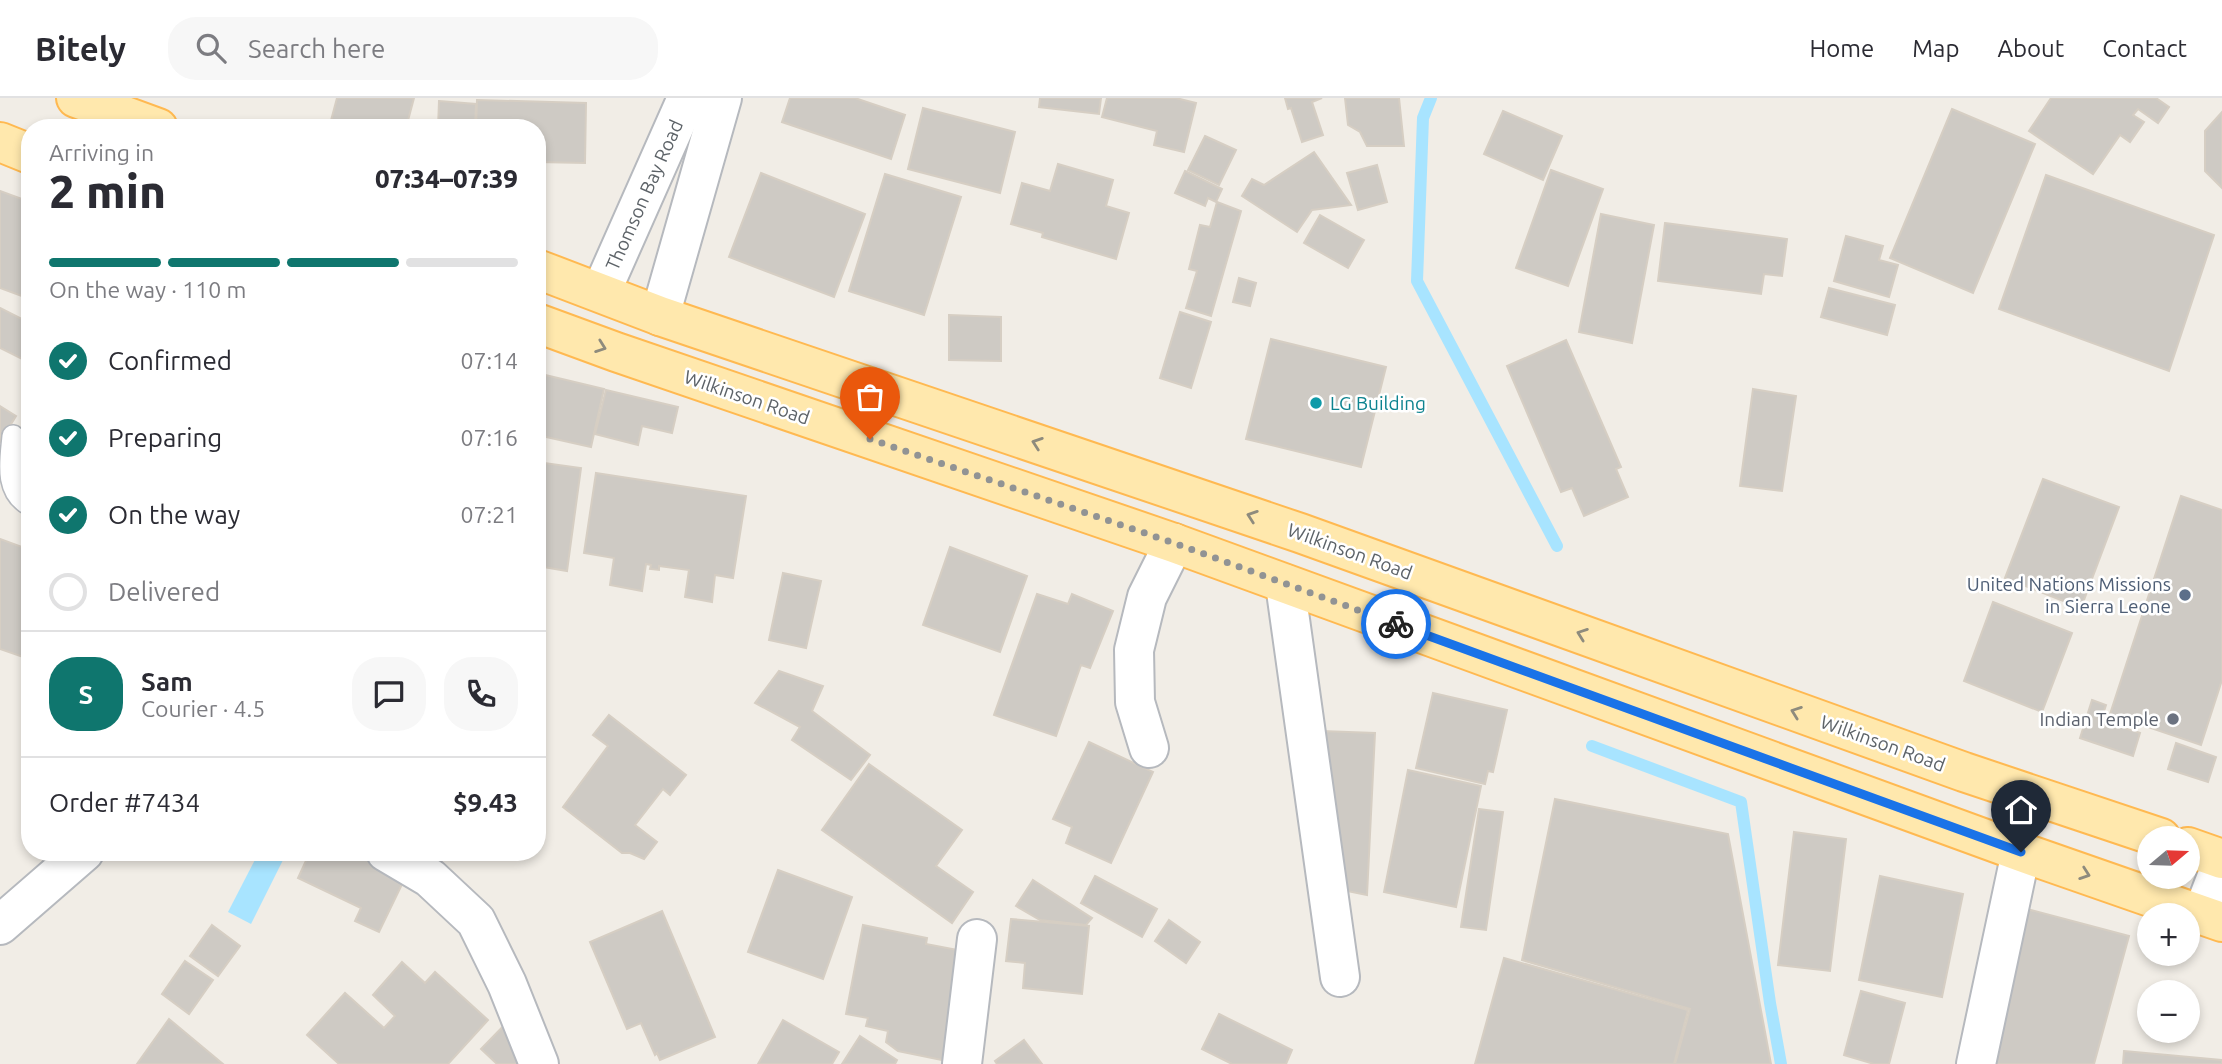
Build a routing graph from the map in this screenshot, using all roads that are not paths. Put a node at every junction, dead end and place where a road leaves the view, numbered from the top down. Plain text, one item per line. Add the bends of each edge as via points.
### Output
1 (76, 98) edge
2 (687, 98) edge
3 (722, 98) edge
4 (133, 119) edge
5 (0, 142) edge
6 (21, 150) edge
7 (546, 272) edge
8 (601, 292) junction
9 (660, 316) junction
10 (546, 326) edge
11 (13, 436) dead end
12 (21, 501) edge
13 (1174, 543) junction
14 (1285, 584) junction
15 (1149, 748) dead end
16 (2137, 830) edge
17 (2021, 852) junction
18 (2200, 852) edge
19 (74, 861) edge
20 (401, 861) edge
21 (2222, 861) edge
22 (2212, 918) edge
23 (0, 925) edge
24 (977, 940) dead end
25 (1340, 977) dead end
26 (539, 1064) edge
27 (962, 1064) edge
28 (1976, 1064) edge

1 - 4 main road
2 - 8 street, Thomson Bay Road
3 - 9 street
5 - 6 main road
7 - 8 main road, Wilkinson Road
8 - 9 main road, Wilkinson Road
16 -> 9 main road, Wilkinson Road via 1951,768 1300,533
10 -> 13 main road, Wilkinson Road
11 - 12 lane via 10,480
13 - 14 main road, Wilkinson Road
13 - 15 street via 1147,597 1134,650 1135,702
14 - 17 main road, Wilkinson Road
14 - 25 street
17 -> 22 main road, Wilkinson Road
17 - 28 street
18 - 21 main road
19 - 23 street
20 - 26 street via 430,878 476,921 508,984
21 - 22 street
24 - 27 street

